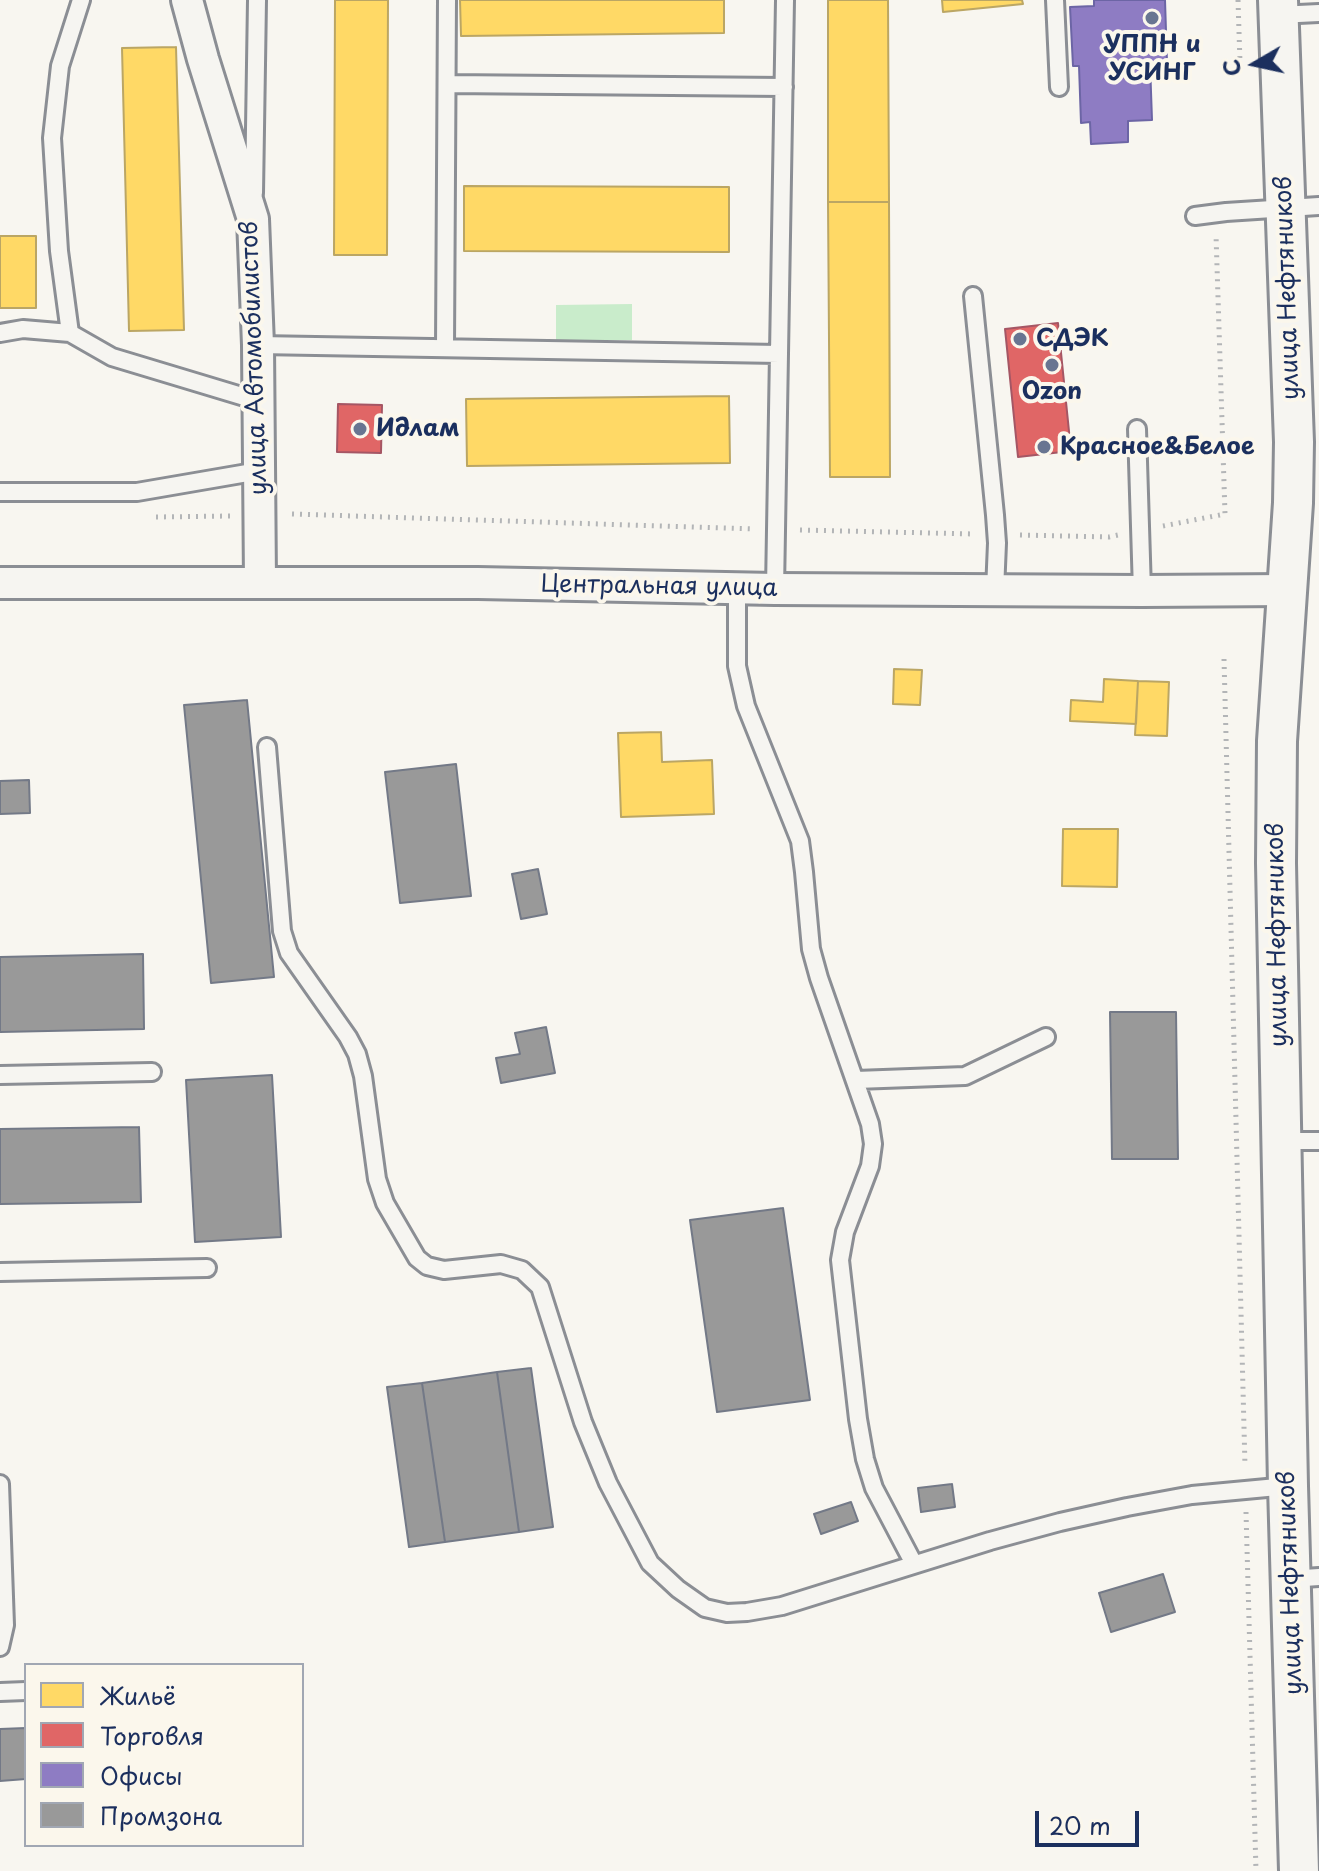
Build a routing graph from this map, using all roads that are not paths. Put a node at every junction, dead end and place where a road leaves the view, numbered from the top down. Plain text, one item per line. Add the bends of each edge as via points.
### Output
1 (81, 0) edge
2 (187, 0) edge
3 (257, 0) edge
4 (447, 0) edge
5 (785, 0) edge
6 (1055, 0) edge
7 (1278, 8) edge
8 (1319, 13) edge
9 (447, 84) junction
10 (784, 87) junction
11 (1059, 87) dead end
12 (1302, 206) edge
13 (1195, 216) dead end
14 (253, 219) junction
15 (973, 296) dead end
16 (0, 333) edge
17 (70, 333) junction
18 (258, 345) junction
19 (445, 347) junction
20 (779, 354) junction
21 (258, 401) junction
22 (1137, 429) dead end
23 (259, 471) junction
24 (0, 492) edge
25 (260, 582) junction
26 (0, 583) edge
27 (737, 589) junction
28 (775, 589) junction
29 (1304, 590) edge
30 (995, 591) junction
31 (1142, 591) junction
32 (267, 747) dead end
33 (1046, 1037) dead end
34 (152, 1072) dead end
35 (0, 1075) edge
36 (856, 1080) junction
37 (1280, 1141) junction
38 (1319, 1141) edge
39 (207, 1268) dead end
40 (0, 1272) edge
41 (0, 1484) edge
42 (1288, 1486) junction
43 (914, 1564) junction
44 (1305, 1578) edge
45 (0, 1643) edge
46 (24, 1691) edge
47 (0, 1692) edge
48 (1305, 1866) edge

1 - 17 lane via 60,66 52,138
2 - 14 street, улица Автомобилистов
3 - 14 lane
4 - 9 lane
5 - 10 lane
6 - 11 lane
7 - 8 lane
7 - 12 street, улица Нефтяников
9 - 10 lane
9 - 19 lane
10 - 20 lane
12 - 13 lane
12 - 29 street, улица Нефтяников via 1293,503
14 - 18 street, улица Автомобилистов
15 - 30 lane via 997,534
16 - 17 lane
17 - 21 lane via 112,357
18 - 19 lane
18 - 21 street, улица Автомобилистов
19 - 20 lane
20 - 28 lane
21 - 23 street, улица Автомобилистов
22 - 31 lane
23 - 24 lane via 137,492
23 - 25 street, улица Автомобилистов
25 - 26 street, Центральная улица
25 - 27 street, Центральная улица
27 - 28 street, Центральная улица
27 - 36 lane via 737,666 746,706 800,841 811,949
28 - 30 street, Центральная улица
29 - 31 street, Центральная улица
29 - 37 street, улица Нефтяников via 1277,741
30 - 31 street, Центральная улица
32 - 43 lane via 282,931 289,953 357,1054 385,1203 427,1266 444,1270 501,1264 522,1270 540,1287 583,1422 650,1563 705,1608 727,1613 782,1606
33 - 36 lane via 965,1076
34 - 35 lane
36 - 43 lane via 873,1144 840,1260 858,1419 874,1488
37 - 38 lane
37 - 42 street, улица Нефтяников
39 - 40 lane
41 - 45 lane via 5,1625
42 - 43 lane via 1192,1495 1113,1510
42 - 44 street, улица Нефтяников
44 - 48 street, улица Нефтяников
46 - 47 lane

